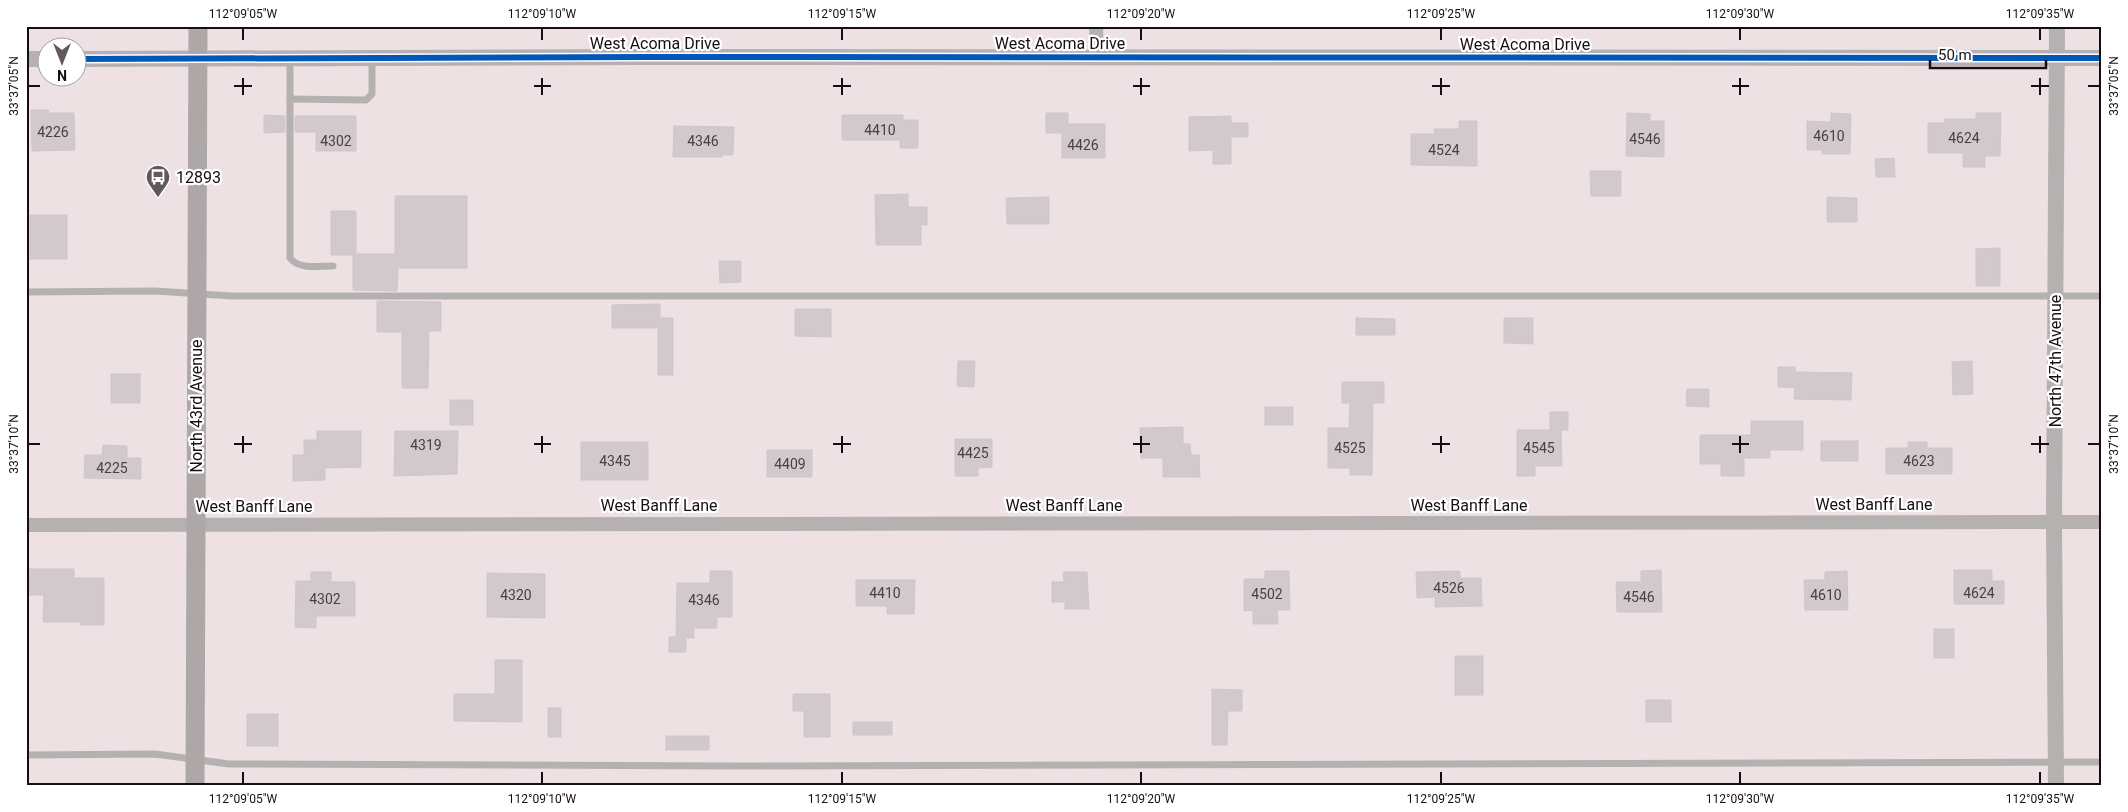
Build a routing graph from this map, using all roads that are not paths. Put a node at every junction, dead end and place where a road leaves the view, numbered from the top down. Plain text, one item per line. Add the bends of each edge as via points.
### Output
1 (198, 26) edge
2 (1096, 26) edge
3 (2057, 26) edge
4 (1097, 56) junction
5 (290, 57) junction
6 (372, 57) junction
7 (88, 58) edge
8 (198, 58) junction
9 (2057, 58) junction
10 (2102, 58) edge
11 (290, 99) junction
12 (333, 266) dead end
13 (26, 292) edge
14 (197, 294) junction
15 (2056, 296) junction
16 (2102, 296) edge
17 (2054, 522) junction
18 (2102, 522) edge
19 (195, 523) junction
20 (26, 524) edge
21 (26, 755) edge
22 (195, 759) junction
23 (2102, 762) edge
24 (2056, 763) junction
25 (195, 786) edge
26 (2056, 786) edge

1 - 8 main road, North 43rd Avenue
2 - 4 street
3 - 9 street, North 47th Avenue
4 - 6 street, West Acoma Drive
4 - 9 street, West Acoma Drive
5 - 6 street, West Acoma Drive
5 - 8 street, West Acoma Drive
5 - 11 lane
6 - 11 lane via 372,94 366,100
7 - 8 street, West Acoma Drive
8 - 14 main road, North 43rd Avenue
9 - 10 street, West Acoma Drive
9 - 15 street, North 47th Avenue
11 - 12 lane via 290,258 301,266
13 - 14 lane via 155,291
14 - 15 lane
14 - 19 main road, North 43rd Avenue
15 - 16 lane
15 - 17 street, North 47th Avenue
17 - 18 street, West Banff Lane
17 - 19 street, West Banff Lane
17 - 24 street, North 47th Avenue
19 - 20 street, West Banff Lane
19 - 22 main road, North 43rd Avenue
21 - 22 lane via 155,754
22 - 24 lane via 229,764 735,766
22 - 25 main road, North 43rd Avenue
23 - 24 lane
24 - 26 street, North 47th Avenue

